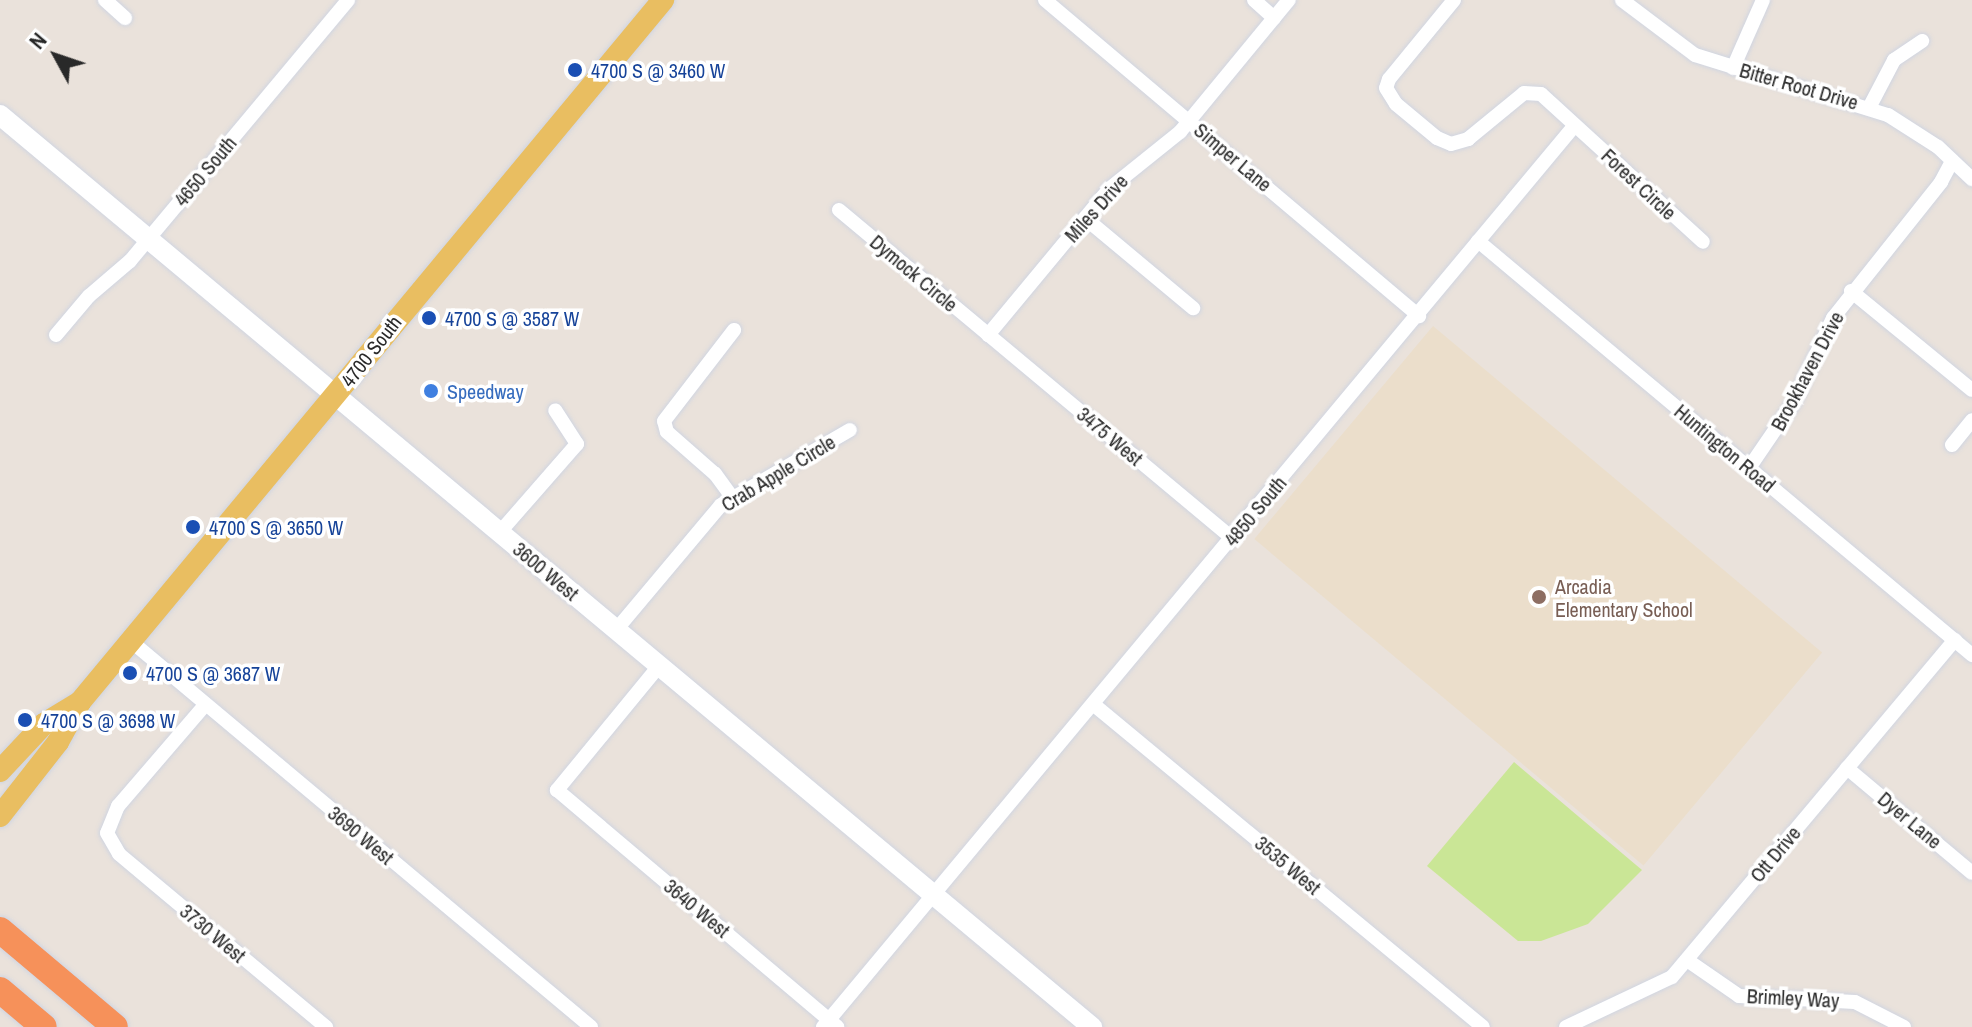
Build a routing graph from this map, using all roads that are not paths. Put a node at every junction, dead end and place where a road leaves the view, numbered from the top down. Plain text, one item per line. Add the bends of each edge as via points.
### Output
1 (105, 0) edge
2 (348, 0) edge
3 (663, 0) edge
4 (1045, 0) edge
5 (1254, 0) edge
6 (1289, 0) edge
7 (1454, 0) edge
8 (1622, 0) edge
9 (1763, 0) edge
10 (125, 18) dead end
11 (1274, 18) junction
12 (1922, 41) dead end
13 (1733, 68) junction
14 (1870, 106) junction
15 (0, 115) edge
16 (1189, 119) junction
17 (1575, 125) junction
18 (1952, 161) junction
19 (1972, 179) edge
20 (839, 210) dead end
21 (1085, 218) junction
22 (148, 239) junction
23 (1478, 241) junction
24 (1703, 242) dead end
25 (1851, 291) junction
26 (1193, 308) dead end
27 (1419, 316) junction
28 (734, 330) dead end
29 (56, 335) dead end
30 (988, 335) junction
31 (1972, 390) edge
32 (337, 397) junction
33 (555, 410) dead end
34 (1972, 420) edge
35 (850, 430) dead end
36 (1952, 445) dead end
37 (1749, 468) junction
38 (732, 497) junction
39 (500, 532) junction
40 (1232, 538) junction
41 (616, 630) junction
42 (1955, 640) junction
43 (132, 642) junction
44 (1972, 655) edge
45 (659, 666) junction
46 (80, 702) junction
47 (1093, 704) junction
48 (205, 705) junction
49 (1847, 768) junction
50 (0, 771) edge
51 (0, 816) edge
52 (1972, 873) edge
53 (934, 894) junction
54 (0, 918) edge
55 (0, 930) edge
56 (26, 948) junction
57 (1687, 960) junction
58 (0, 990) edge
59 (830, 1025) edge
60 (44, 1027) edge
61 (115, 1027) edge
62 (326, 1027) edge
63 (591, 1027) edge
64 (1092, 1027) edge
65 (1483, 1027) edge
66 (1566, 1027) edge
67 (1904, 1027) edge

1 - 10 street
2 - 22 street, 4650 South
3 - 32 main road, 4700 South via 346,379
4 - 16 street, Simper Lane
5 - 11 street
6 - 11 street, Miles Drive
7 - 17 street, Forest Circle via 1394,71 1386,88 1389,96 1451,144 1468,139 1515,98 1532,91
8 - 13 street, Bitter Root Drive via 1673,43
9 - 13 street
11 - 16 street, Miles Drive
12 - 14 street via 1894,60
13 - 14 street, Bitter Root Drive
14 - 18 street, Bitter Root Drive via 1923,136
15 - 22 street, 3600 West
16 - 21 street, Miles Drive via 1158,153 1121,177
16 - 27 street, Simper Lane
17 - 23 street, 4850 South
17 - 24 street, Forest Circle
18 - 19 street, Bitter Root Drive
18 - 25 street, Brookhaven Drive via 1941,182
20 - 30 street, Dymock Circle
21 - 26 street
21 - 30 street, Miles Drive
22 - 29 street, 4650 South
22 - 32 street, 3600 West
23 - 27 street, 4850 South
23 - 37 street, Huntington Road
25 - 31 street
25 - 37 street, Brookhaven Drive via 1794,402
27 - 40 street, 4850 South
28 - 38 street via 664,421 671,438 715,474
30 - 40 street, 3475 West
32 - 39 street, 3600 West
32 - 43 main road, 4700 South
33 - 39 street via 577,444
34 - 36 street
35 - 38 street, Crab Apple Circle
37 - 42 street, Huntington Road
38 - 41 street, Crab Apple Circle
39 - 41 street, 3600 West
40 - 47 street, 4850 South
41 - 45 street, 3600 West
42 - 44 street, Huntington Road
42 - 49 street, Ott Drive
43 - 46 main road, 4700 South
43 - 48 street, 3690 West
45 - 53 street, 3600 West
45 - 59 street, 3640 West via 557,790
46 - 50 main road, 4700 South via 44,724
46 - 51 main road, 4700 South via 58,742
47 - 53 street, 4850 South
47 - 65 street, 3535 West
48 - 62 street, 3730 West via 118,806 107,833 119,854
48 - 63 street, 3690 West
49 - 52 street, Dyer Lane
49 - 57 street, Ott Drive
53 - 59 street, 4850 South
53 - 64 street, 3600 West
54 - 56 highway
55 - 56 highway
56 - 61 highway
57 - 66 street, Ott Drive via 1658,987 1591,1011
57 - 67 street, Brimley Way via 1739,996 1855,1002
58 - 60 highway

